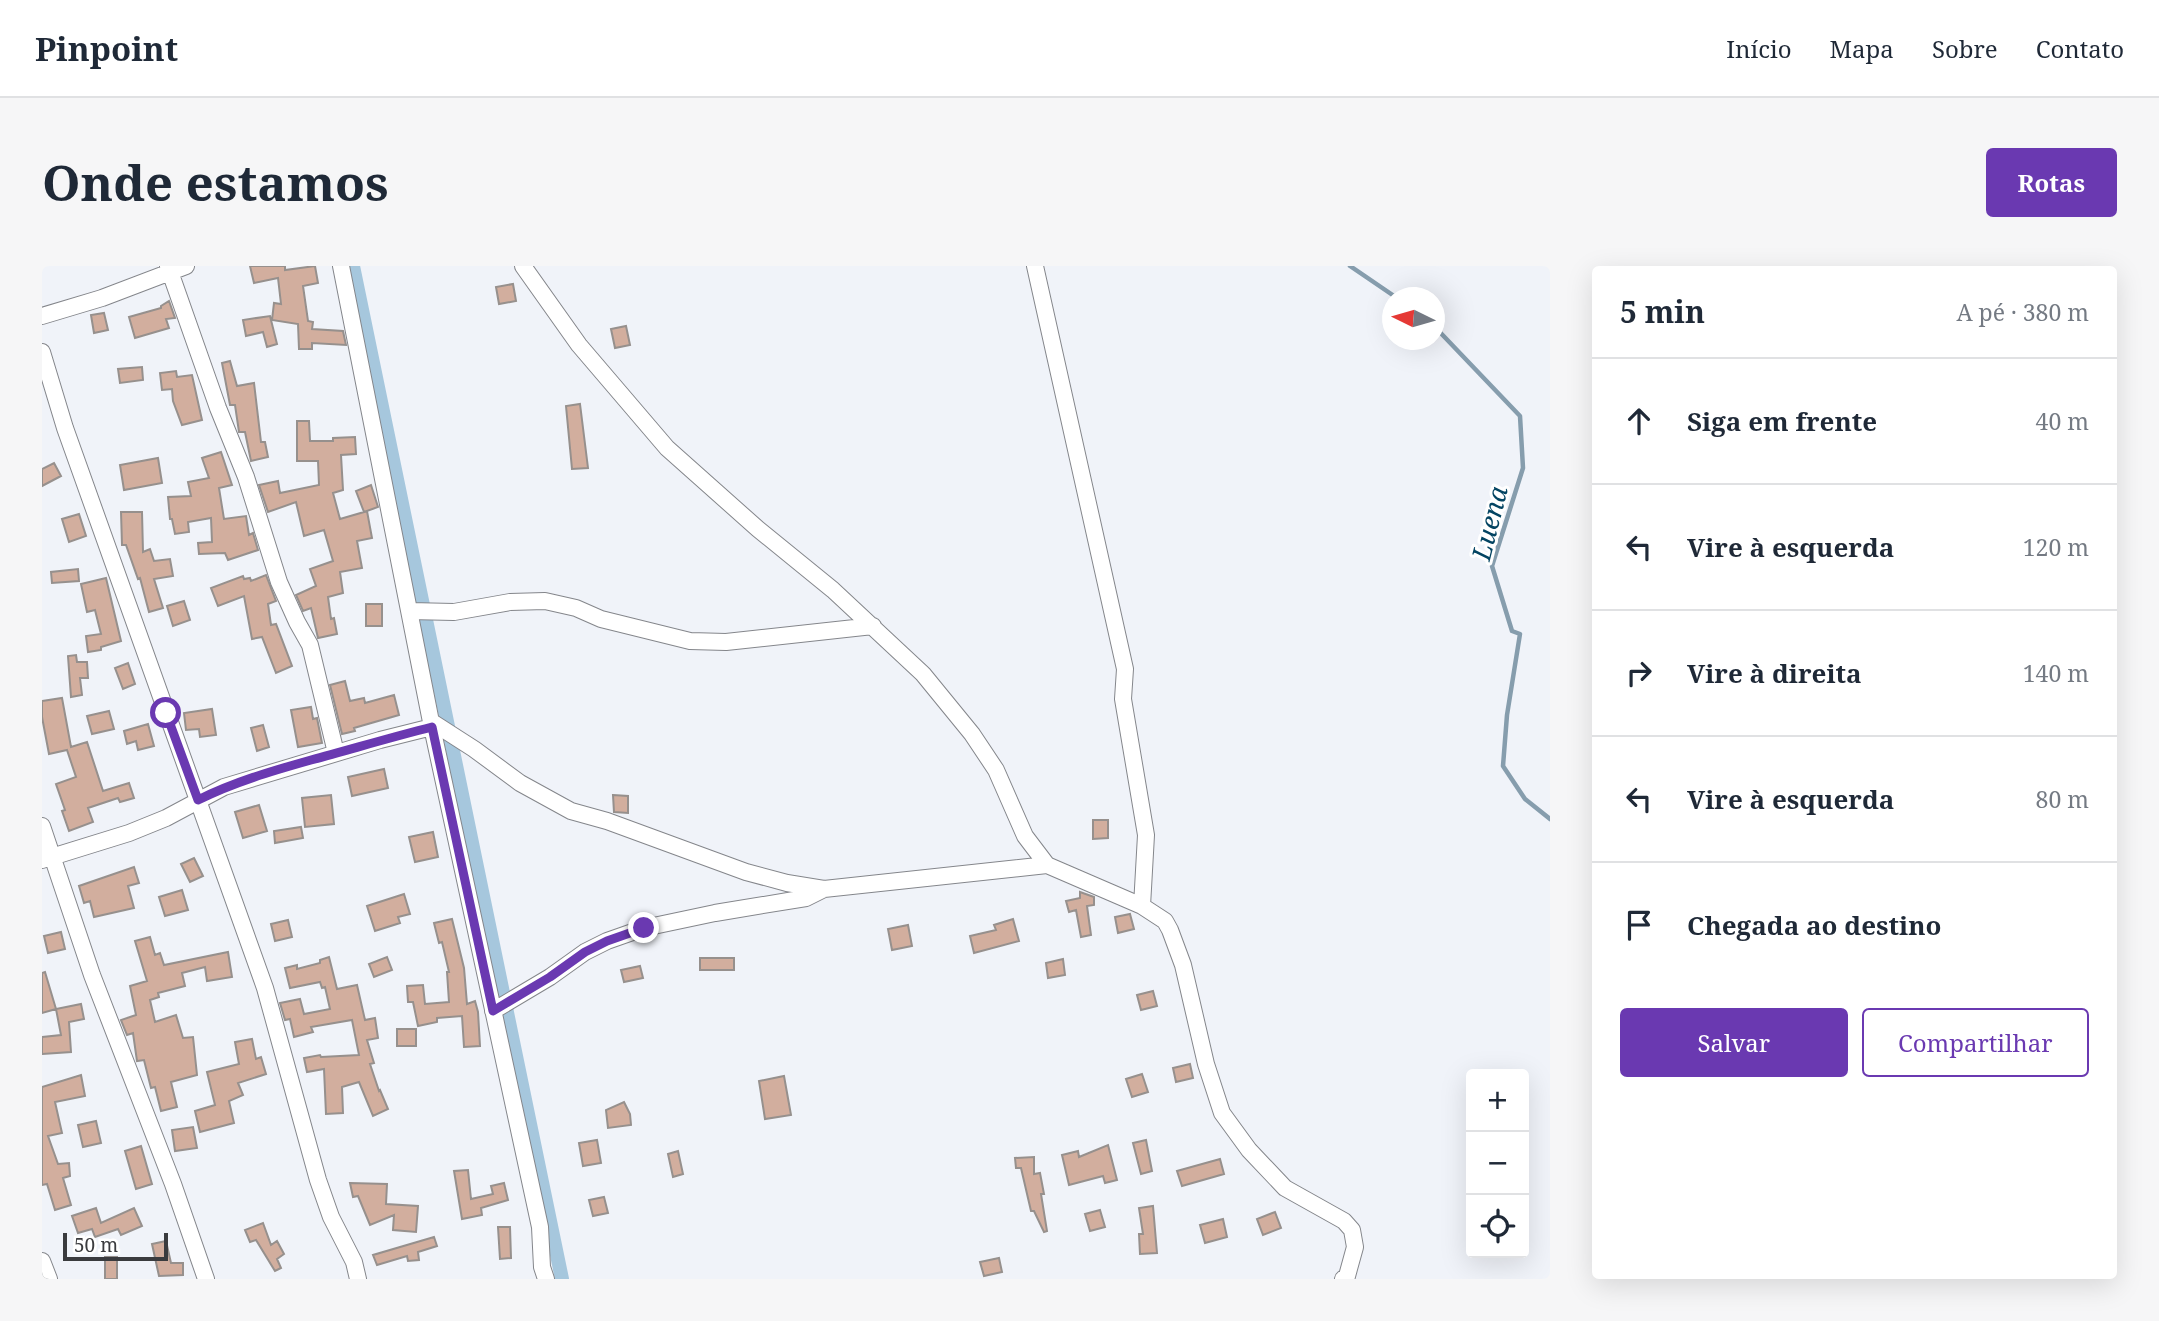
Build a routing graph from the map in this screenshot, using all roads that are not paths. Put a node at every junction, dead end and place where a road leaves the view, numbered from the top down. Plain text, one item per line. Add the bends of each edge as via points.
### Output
1 (186, 266) edge
2 (341, 266) edge
3 (523, 266) edge
4 (1035, 266) edge
5 (169, 270) edge
6 (42, 316) edge
7 (42, 352) edge
8 (410, 611) junction
9 (873, 626) junction
10 (432, 724) junction
11 (336, 753) junction
12 (198, 800) junction
13 (42, 827) edge
14 (47, 859) edge
15 (1047, 865) junction
16 (824, 890) junction
17 (1142, 906) junction
18 (493, 1011) junction
19 (42, 1261) edge
20 (49, 1279) edge
21 (206, 1279) edge
22 (358, 1279) edge
23 (545, 1279) edge
24 (1343, 1279) edge

1 - 5 street
2 - 8 street
3 - 9 street via 579,345 667,448
4 - 17 street via 1125,669 1123,699 1146,835
5 - 6 street via 102,298
5 - 11 street via 246,477 279,582 310,645
7 - 12 street
8 - 9 street via 454,612 510,601 545,601 690,641 726,642
8 - 10 street
9 - 15 street via 923,674 972,734 996,770 1025,836
10 - 11 street
10 - 16 street via 571,811 746,872
10 - 18 street
11 - 12 street via 224,787
12 - 14 street via 141,828
12 - 22 street via 265,988 318,1180
13 - 14 street
14 - 21 street
15 - 16 street
15 - 17 street
16 - 18 street via 806,898 644,928 607,941
17 - 24 street via 1165,921 1170,930 1222,1113 1248,1150 1285,1188 1352,1230 1355,1247
18 - 23 street via 540,1227
19 - 20 street

